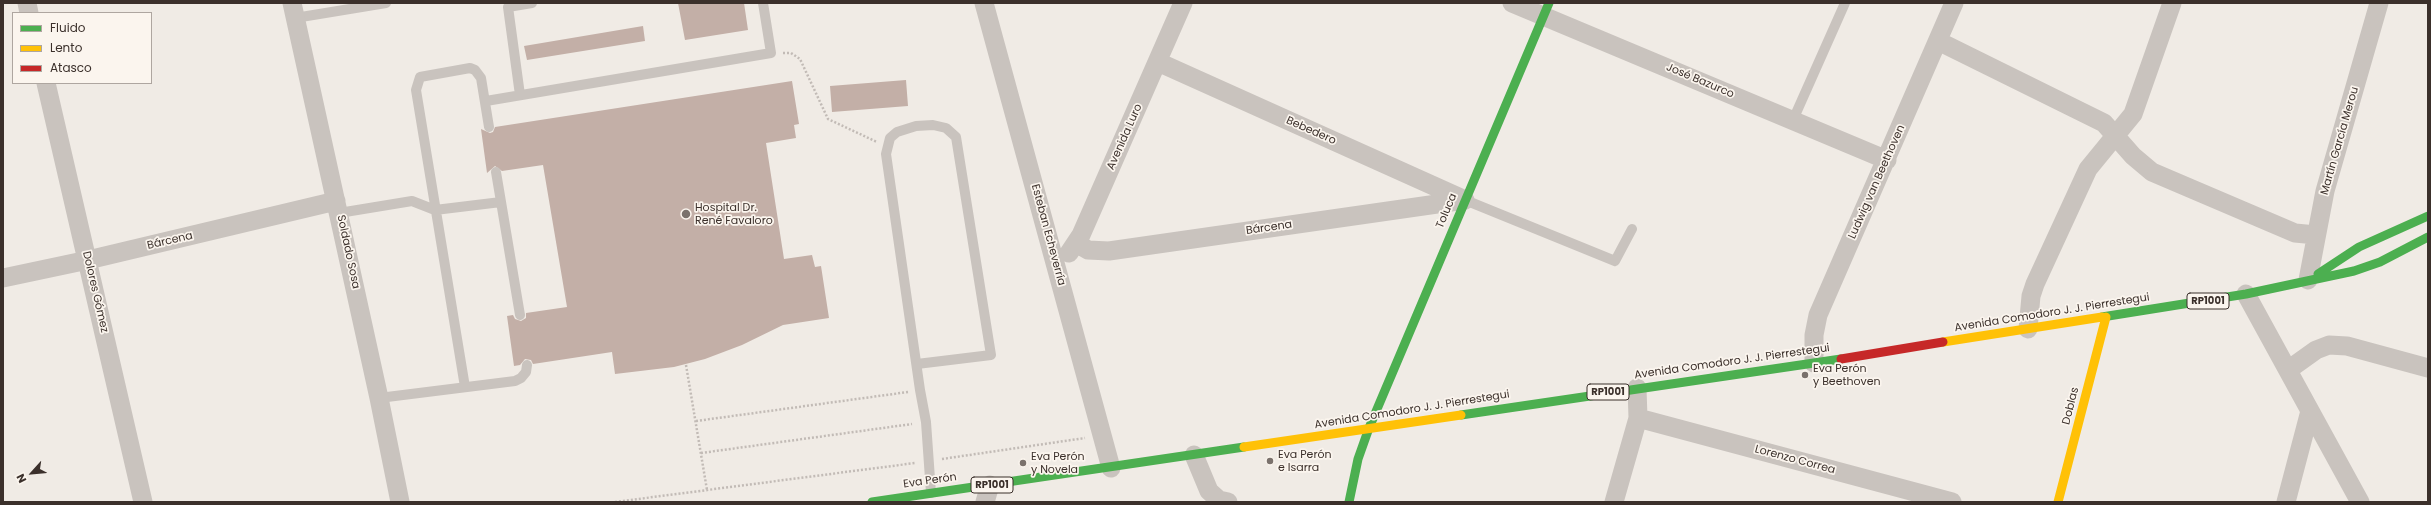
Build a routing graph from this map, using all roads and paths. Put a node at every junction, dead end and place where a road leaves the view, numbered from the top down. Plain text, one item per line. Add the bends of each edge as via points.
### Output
1 (386, 3) edge
2 (532, 3) edge
3 (763, 3) edge
4 (984, 3) edge
5 (1183, 3) edge
6 (1512, 3) edge
7 (1845, 3) edge
8 (1954, 3) edge
9 (2172, 3) edge
10 (2379, 3) edge
11 (505, 5) edge
12 (1546, 10) edge
13 (294, 11) edge
14 (1938, 41) junction
15 (771, 54) junction
16 (1158, 62) junction
17 (46, 84) edge
18 (520, 95) junction
19 (486, 102) junction
20 (1793, 120) junction
21 (489, 127) dead end
22 (2116, 134) junction
23 (886, 146) junction
24 (1887, 160) junction
25 (496, 172) dead end
26 (1465, 200) junction
27 (501, 202) junction
28 (338, 207) junction
29 (435, 210) junction
30 (2428, 216) edge
31 (1632, 228) dead end
32 (2316, 235) junction
33 (2428, 237) edge
34 (1076, 243) junction
35 (88, 260) junction
36 (1057, 265) junction
37 (3, 278) edge
38 (2308, 280) junction
39 (2246, 294) junction
40 (520, 315) dead end
41 (2106, 317) junction
42 (2028, 329) junction
43 (1814, 363) junction
44 (527, 364) dead end
45 (917, 364) junction
46 (686, 365) dead end
47 (2428, 368) edge
48 (2288, 370) junction
49 (465, 387) junction
50 (1637, 388) junction
51 (920, 390) junction
52 (380, 398) junction
53 (2310, 411) junction
54 (1638, 418) junction
55 (696, 421) junction
56 (926, 422) junction
57 (1369, 428) junction
58 (1102, 435) junction
59 (701, 454) junction
60 (1194, 455) junction
61 (930, 461) junction
62 (1111, 468) junction
63 (707, 490) junction
64 (931, 493) junction
65 (988, 494) edge
66 (143, 502) edge
67 (400, 502) edge
68 (615, 502) edge
69 (872, 502) edge
70 (1228, 502) edge
71 (1350, 502) edge
72 (1614, 502) edge
73 (1952, 502) edge
74 (2058, 502) edge
75 (2286, 502) edge
76 (2360, 502) edge

1 - 13 lane
2 - 11 lane
3 - 15 lane
4 - 36 street, Esteban Echeverría
5 - 16 street, Avenida Luro
6 - 12 street, José Bazurco
7 - 20 lane
8 - 14 street, Ludwig van Beethoven
9 - 22 street via 2133,114 2128,123
10 - 32 street, Martín García Merou via 2325,191
11 - 18 lane
12 - 20 street, José Bazurco
12 - 26 main road, Toluca
13 - 28 street, Soldado Sosa
14 - 22 street via 2104,123
14 - 24 street, Ludwig van Beethoven
15 - 18 lane
15 - 23 path via 791,53 800,59 828,119
16 - 26 street, Bebedero
16 - 34 street, Avenida Luro
17 - 35 street, Dolores Gómez
18 - 19 lane
19 - 21 lane
19 - 29 lane via 481,78 470,68 420,77 416,84
20 - 24 street, José Bazurco
22 - 32 street via 2133,156 2152,172 2295,233
22 - 42 street via 2088,169 2035,284 2031,296
23 - 45 lane
23 - 45 lane via 897,132 916,126 940,126 956,136 991,355
24 - 43 street, Ludwig van Beethoven via 1818,315 1814,336
25 - 27 lane
26 - 31 lane via 1615,262
26 - 34 street, Bárcena via 1109,251 1088,250
26 - 57 main road, Toluca
27 - 29 lane
27 - 40 lane
28 - 29 lane via 412,201
28 - 35 street, Bárcena
28 - 52 street, Soldado Sosa
29 - 49 lane
30 - 38 main road, RP1001 via 2359,247
32 - 38 street, Martín García Merou
33 - 38 main road, RP1001 via 2374,264 2354,271
34 - 36 street, Avenida Luro
35 - 37 street, Bárcena
35 - 66 street, Dolores Gómez
36 - 58 street, Esteban Echeverría
38 - 39 main road, Avenida Comodoro J. J. Pierrestegui / RP1001
39 - 41 main road, Avenida Comodoro J. J. Pierrestegui / RP1001
39 - 48 street
41 - 42 main road, Avenida Comodoro J. J. Pierrestegui / RP1001
41 - 74 main road, Doblas
42 - 43 main road, Avenida Comodoro J. J. Pierrestegui / RP1001
43 - 50 main road, Avenida Comodoro J. J. Pierrestegui / RP1001
44 - 49 lane via 522,378 515,381
45 - 51 lane
46 - 55 path
47 - 48 street via 2347,346 2328,345 2316,350
48 - 53 street
49 - 52 lane
50 - 54 street
50 - 57 main road, Avenida Comodoro J. J. Pierrestegui / RP1001
51 - 55 path
51 - 56 lane
52 - 67 street, Soldado Sosa
53 - 75 street
53 - 76 street
54 - 72 street
54 - 73 street, Lorenzo Correa
55 - 59 path
56 - 59 path
56 - 61 lane
57 - 60 main road, Avenida Comodoro J. J. Pierrestegui / RP1001
57 - 71 main road, Toluca via 1358,459
58 - 61 path
58 - 62 street, Esteban Echeverría
59 - 63 path
60 - 62 main road, Avenida Comodoro J. J. Pierrestegui / RP1001
60 - 70 street via 1209,491 1219,500
61 - 63 path
61 - 64 lane
62 - 65 main road, Eva Perón / RP1001
63 - 68 path
64 - 65 main road, Eva Perón / RP1001
64 - 69 main road, Eva Perón / RP1001

